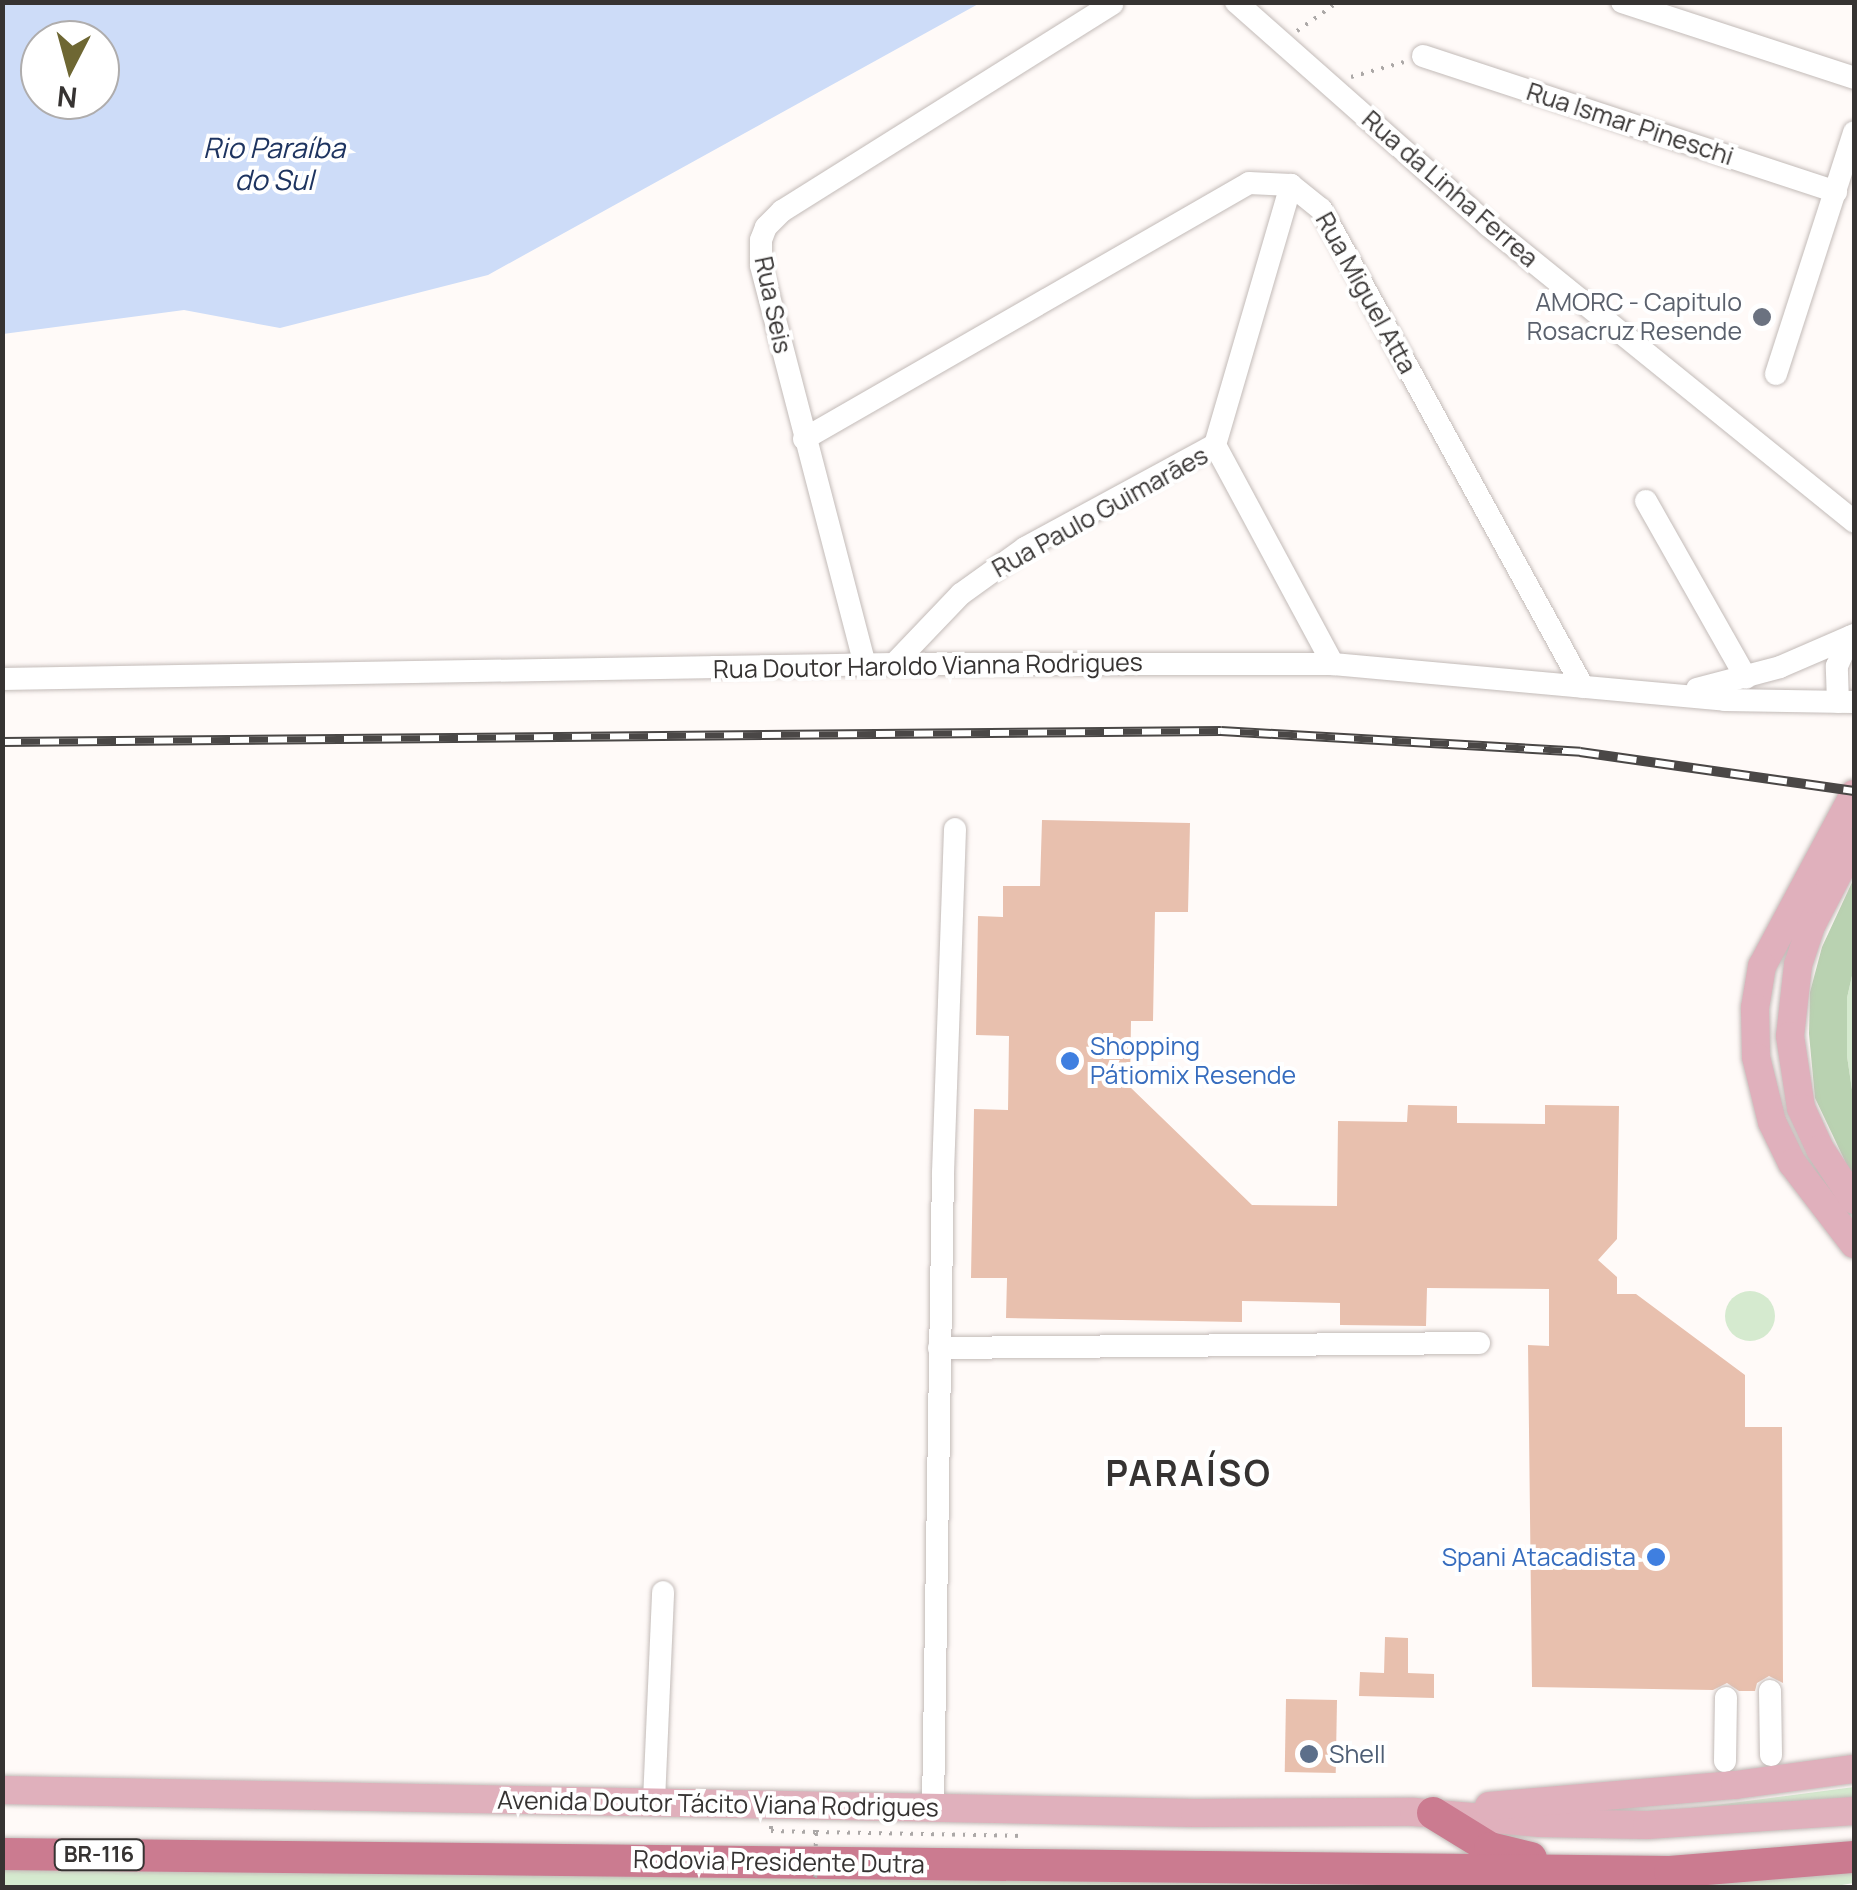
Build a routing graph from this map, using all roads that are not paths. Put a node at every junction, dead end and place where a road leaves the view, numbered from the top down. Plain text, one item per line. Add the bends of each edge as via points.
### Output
1 (1236, 2) edge
2 (1622, 2) edge
3 (1112, 4) edge
4 (1668, 10) edge
5 (1423, 56) road end
6 (1854, 78) edge
7 (1854, 132) edge
8 (1291, 185) junction
9 (1836, 192) junction
10 (1776, 374) dead end
11 (804, 439) junction
12 (1215, 446) junction
13 (1646, 500) dead end
14 (1854, 521) edge
15 (1852, 636) edge
16 (894, 664) junction
17 (1333, 664) junction
18 (865, 665) junction
19 (1746, 678) junction
20 (2, 679) edge
21 (1583, 687) junction
22 (1679, 694) junction
23 (1850, 701) edge
24 (1854, 794) edge
25 (955, 829) dead end
26 (1846, 842) edge
27 (1854, 1200) edge
28 (1854, 1244) edge
29 (1479, 1343) dead end
30 (940, 1348) junction
31 (663, 1592) dead end
32 (1770, 1691) dead end
33 (1726, 1698) dead end
34 (1771, 1755) dead end
35 (1725, 1761) dead end
36 (1854, 1769) edge
37 (2, 1790) edge
38 (654, 1801) junction
39 (933, 1808) junction
40 (1854, 1811) edge
41 (1433, 1813) junction
42 (2, 1854) edge
43 (1854, 1856) edge
44 (1670, 1872) junction

1 - 14 street, Rua da Linha Ferrea via 1488,226
2 - 4 street
3 - 11 street, Rua Seis via 766,227 760,265
4 - 6 street
5 - 9 street, Rua Ismar Pineschi
7 - 9 street
8 - 11 street via 1250,183
8 - 12 street
8 - 21 street, Rua Miguel Atta via 1320,209
9 - 10 street
11 - 18 street, Rua Seis
12 - 16 street, Rua Paulo Guimarães via 1025,548 960,594
12 - 17 street, Rua Paulo Guimarães
13 - 19 street
15 - 19 street
15 - 23 street via 1837,666
16 - 17 street, Rua Doutor Haroldo Vianna Rodrigues
16 - 18 street, Rua Doutor Haroldo Vianna Rodrigues
17 - 21 street, Rua Doutor Haroldo Vianna Rodrigues
18 - 20 street, Rua Doutor Haroldo Vianna Rodrigues
19 - 22 street
21 - 22 street, Rua Doutor Haroldo Vianna Rodrigues
22 - 23 street, Rua Doutor Haroldo Vianna Rodrigues
24 - 26 main road
25 - 30 street
26 - 27 main road via 1798,966 1790,1036 1802,1108
26 - 28 main road via 1762,966 1755,1008 1756,1057 1772,1122 1792,1163
29 - 30 street
30 - 39 street
31 - 38 street
32 - 34 street
33 - 35 street
36 - 41 main road, Avenida Doutor Tácito Viana Rodrigues
37 - 38 main road, Avenida Doutor Tácito Viana Rodrigues
38 - 39 main road, Avenida Doutor Tácito Viana Rodrigues
39 - 41 main road, Avenida Doutor Tácito Viana Rodrigues
40 - 41 main road, Avenida Doutor Tácito Viana Rodrigues via 1647,1825
41 - 44 highway via 1511,1855
42 - 44 highway, Rodovia Presidente Dutra / BR-116
43 - 44 highway, Rodovia Presidente Dutra / BR-116

